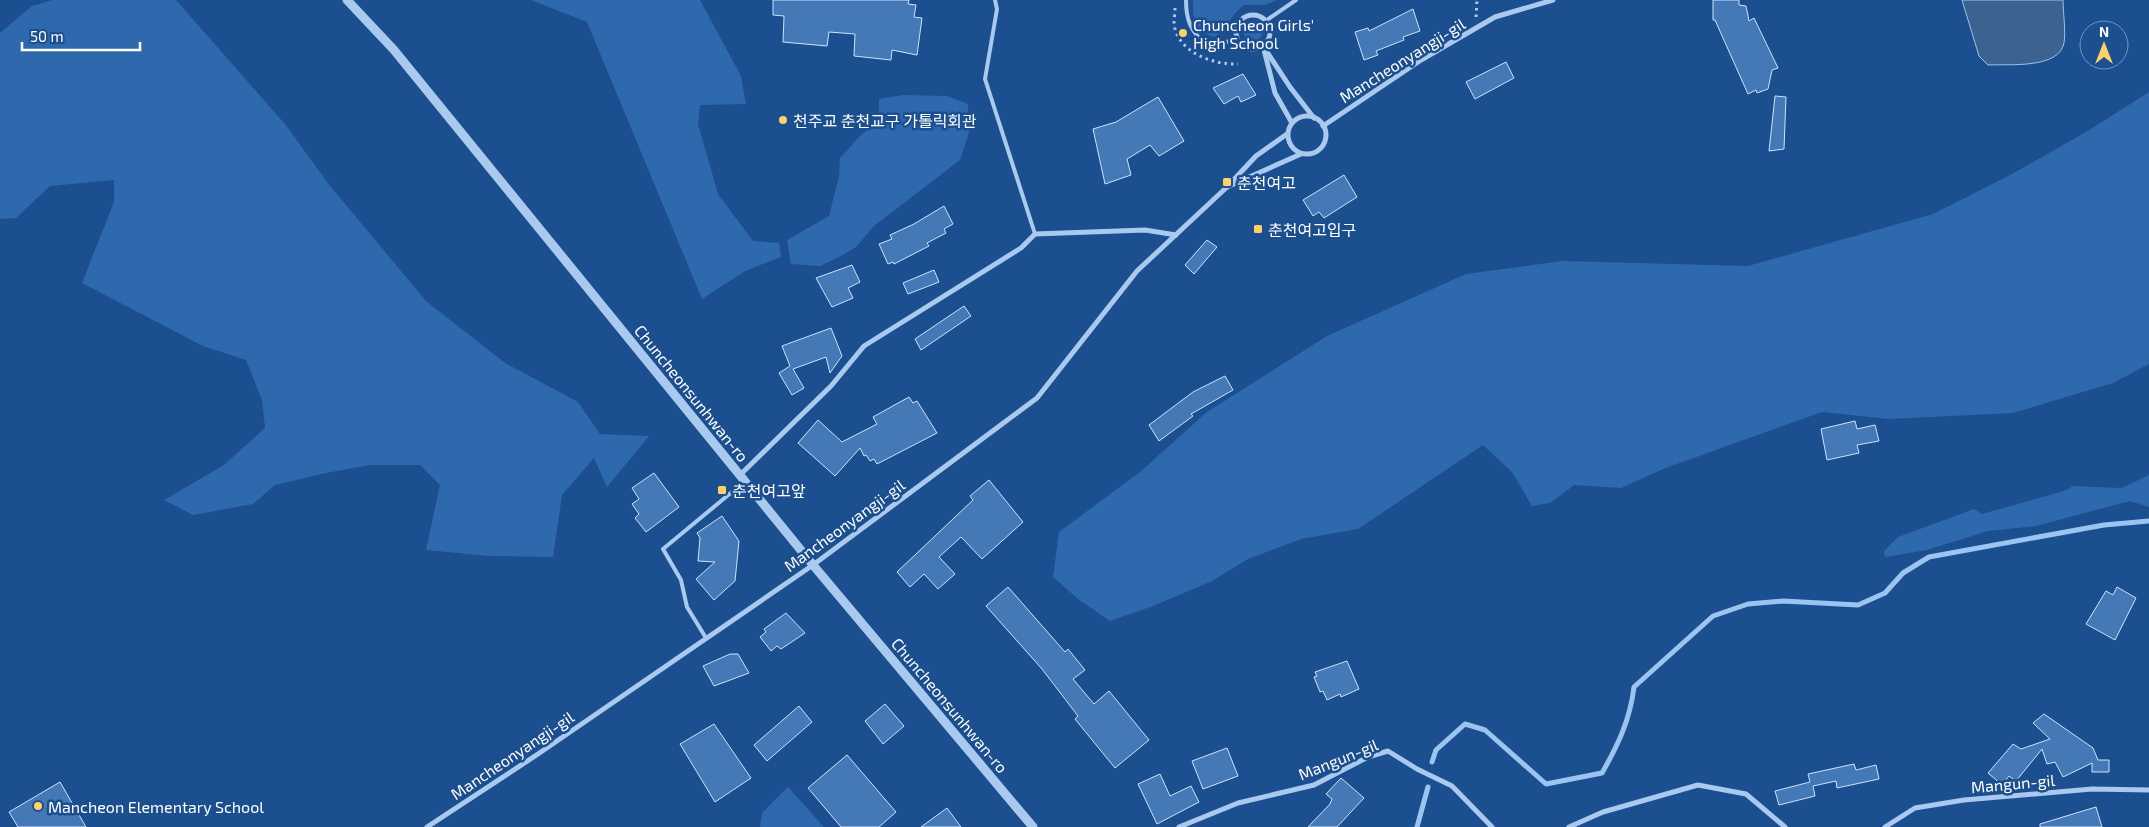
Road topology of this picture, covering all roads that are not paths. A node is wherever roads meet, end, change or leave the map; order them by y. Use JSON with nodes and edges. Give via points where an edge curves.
{"nodes":[{"id":1,"x":347,"y":0,"type":"edge"},
{"id":2,"x":994,"y":0,"type":"edge"},
{"id":3,"x":1186,"y":0,"type":"edge"},
{"id":4,"x":1296,"y":0,"type":"edge"},
{"id":5,"x":1553,"y":0,"type":"edge"},
{"id":6,"x":1267,"y":20,"type":"junction"},
{"id":7,"x":1238,"y":40,"type":"junction"},
{"id":8,"x":1263,"y":46,"type":"junction"},
{"id":9,"x":1314,"y":118,"type":"junction"},
{"id":10,"x":1292,"y":123,"type":"junction"},
{"id":11,"x":1323,"y":126,"type":"junction"},
{"id":12,"x":1287,"y":134,"type":"junction"},
{"id":13,"x":1301,"y":154,"type":"junction"},
{"id":14,"x":1227,"y":187,"type":"junction"},
{"id":15,"x":1035,"y":234,"type":"junction"},
{"id":16,"x":1176,"y":234,"type":"junction"},
{"id":17,"x":742,"y":478,"type":"junction"},
{"id":18,"x":813,"y":565,"type":"junction"},
{"id":19,"x":706,"y":638,"type":"junction"},
{"id":20,"x":2149,"y":790,"type":"edge"},
{"id":21,"x":427,"y":827,"type":"edge"},
{"id":22,"x":1033,"y":827,"type":"edge"},
{"id":23,"x":1179,"y":827,"type":"edge"},
{"id":24,"x":1492,"y":827,"type":"edge"},
{"id":25,"x":1569,"y":827,"type":"edge"},
{"id":26,"x":1785,"y":827,"type":"edge"},
{"id":27,"x":1885,"y":827,"type":"edge"}],
"edges":[{"from":1,"to":17,"type":"street","name":"Chuncheonsunhwan-ro","via":[[394,50]]},
{"from":2,"to":15,"type":"lane","via":[[997,9],[985,79]]},
{"from":3,"to":7,"type":"lane","via":[[1186,18],[1193,34],[1206,46]]},
{"from":4,"to":6,"type":"lane"},
{"from":5,"to":11,"type":"street","name":"Mancheonyangji-gil","via":[[1495,17],[1421,60]]},
{"from":6,"to":7,"type":"street","via":[[1256,14],[1245,16],[1236,29]]},
{"from":6,"to":8,"type":"street","via":[[1271,31]]},
{"from":7,"to":8,"type":"street","via":[[1246,48]]},
{"from":8,"to":9,"type":"street"},
{"from":8,"to":10,"type":"street","via":[[1276,93]]},
{"from":9,"to":10,"type":"street","via":[[1302,116]]},
{"from":9,"to":11,"type":"street"},
{"from":10,"to":12,"type":"street"},
{"from":11,"to":13,"type":"street","via":[[1326,132],[1324,145],[1314,153]]},
{"from":12,"to":13,"type":"street","via":[[1290,146]]},
{"from":12,"to":14,"type":"street","via":[[1256,156]]},
{"from":13,"to":14,"type":"street"},
{"from":14,"to":16,"type":"street","name":"Mancheonyangji-gil"},
{"from":15,"to":16,"type":"street","via":[[1145,230]]},
{"from":15,"to":17,"type":"street","via":[[1021,248],[864,346],[832,386]]},
{"from":16,"to":18,"type":"street","name":"Mancheonyangji-gil","via":[[1137,270],[1037,398]]},
{"from":17,"to":18,"type":"street","name":"Chuncheonsunhwan-ro"},
{"from":17,"to":19,"type":"lane","via":[[663,549],[681,580],[687,608]]},
{"from":18,"to":19,"type":"street","name":"Mancheonyangji-gil"},
{"from":18,"to":22,"type":"street","name":"Chuncheonsunhwan-ro"},
{"from":19,"to":21,"type":"street","name":"Mancheonyangji-gil"},
{"from":20,"to":27,"type":"street","name":"Mangun-gil","via":[[2092,789],[1964,800],[1915,808]]},
{"from":23,"to":24,"type":"street","name":"Mangun-gil","via":[[1238,803],[1314,784],[1368,757],[1388,751],[1452,786]]},
{"from":25,"to":26,"type":"street","via":[[1603,812],[1698,784],[1746,794]]}]}
